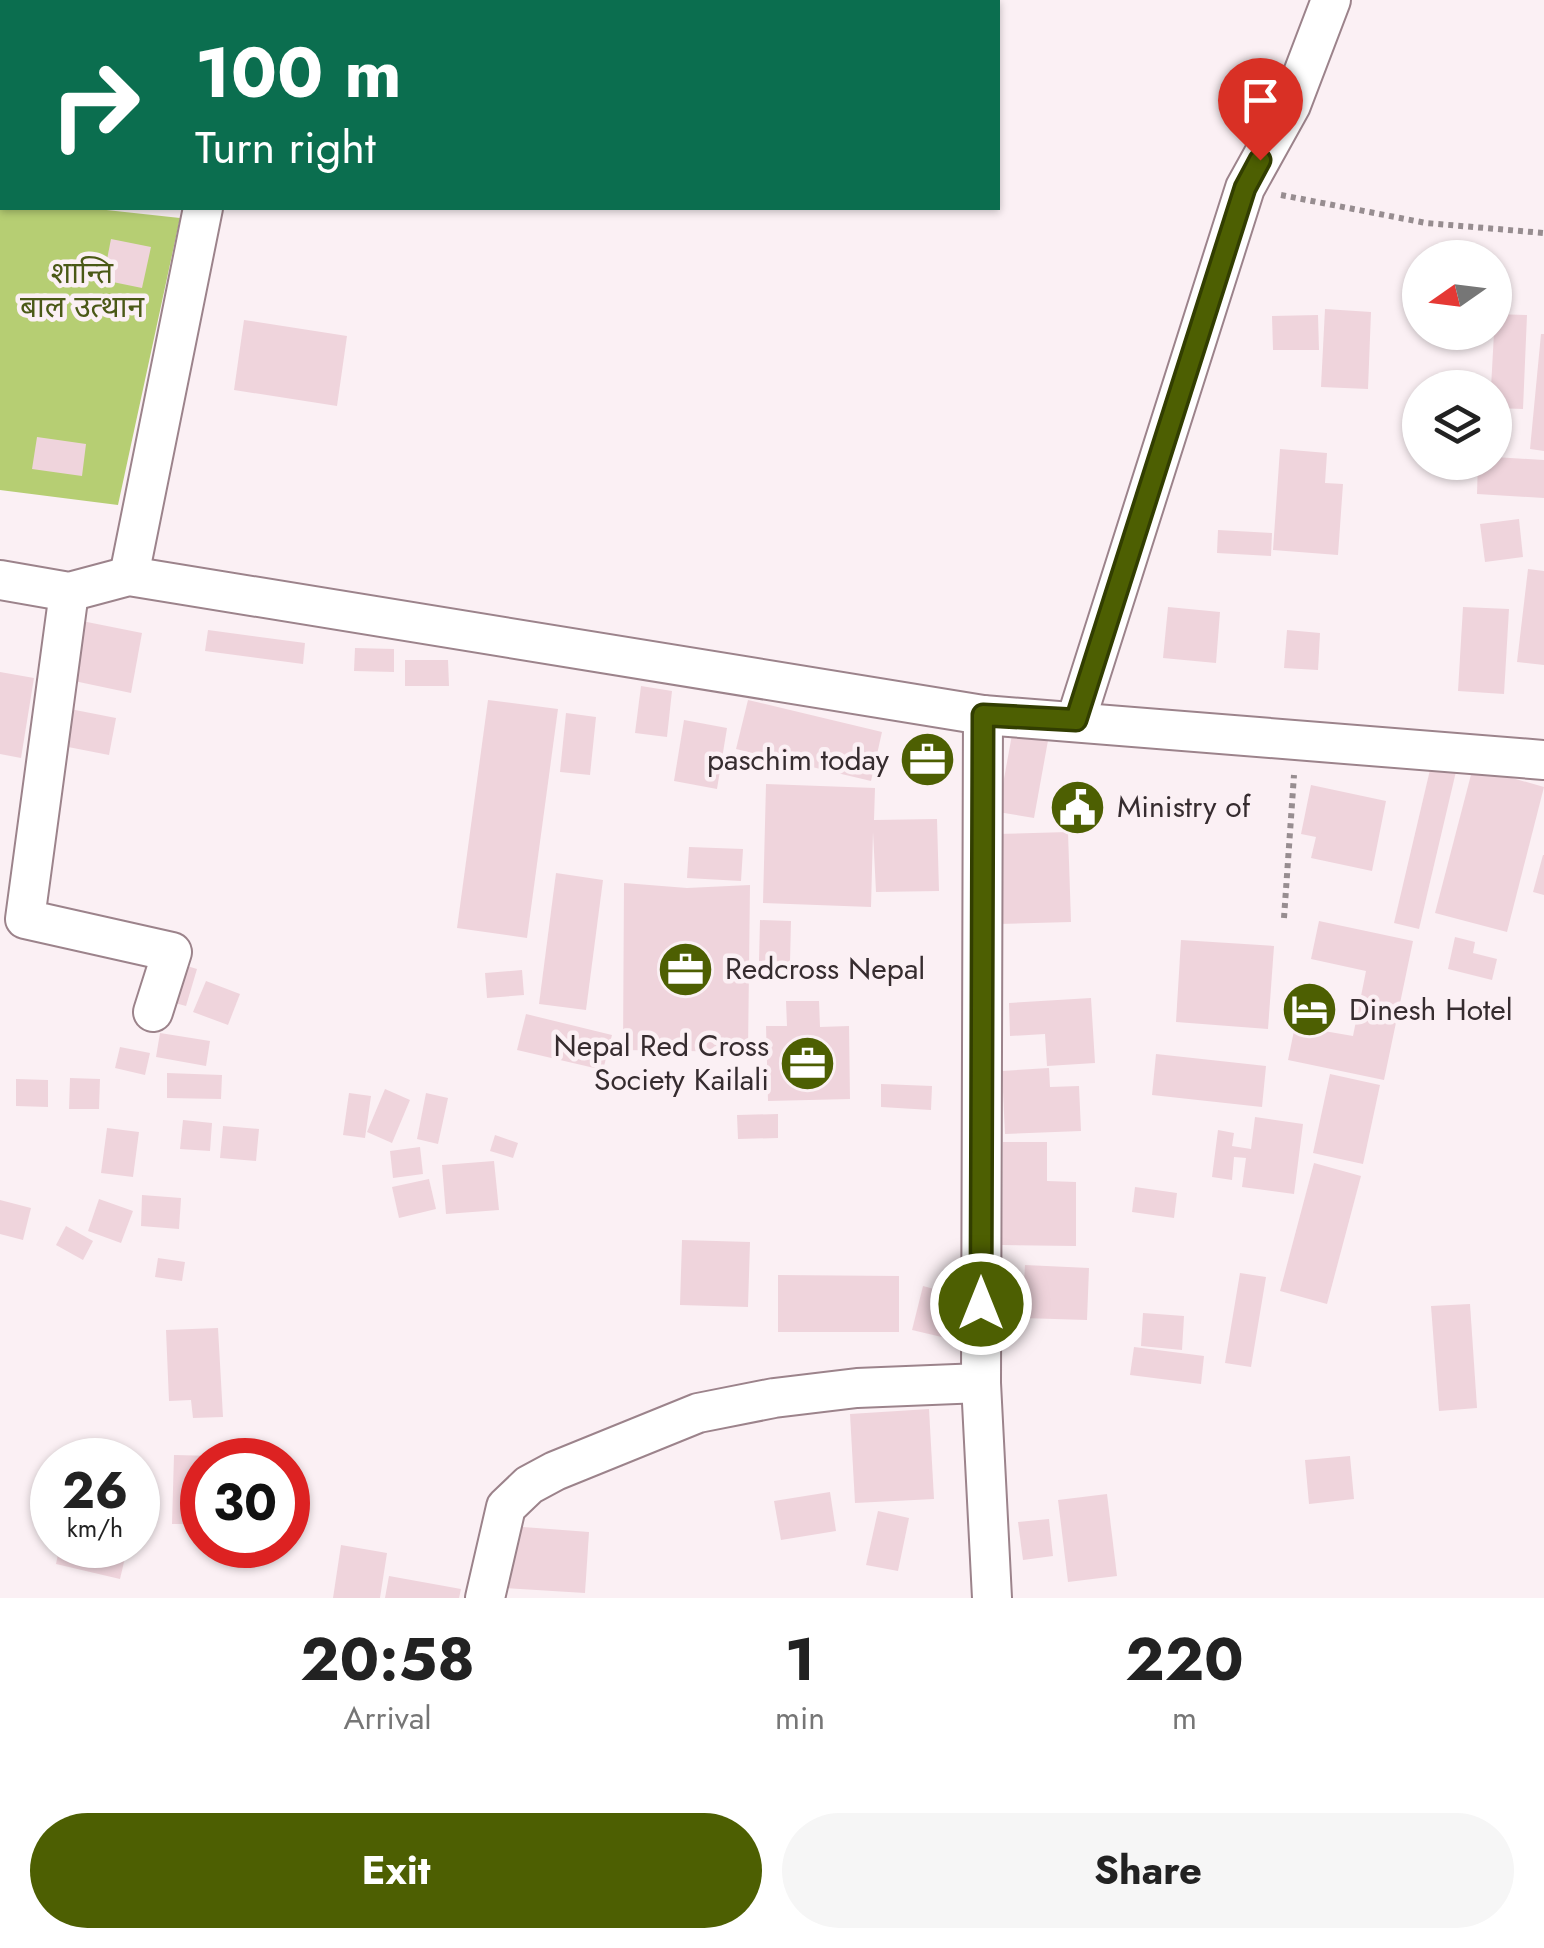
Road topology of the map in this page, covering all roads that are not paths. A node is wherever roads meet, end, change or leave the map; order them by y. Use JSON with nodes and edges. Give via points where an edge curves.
{"nodes":[{"id":1,"x":1331,"y":0,"type":"edge"},
{"id":2,"x":203,"y":210,"type":"edge"},
{"id":3,"x":129,"y":576,"type":"junction"},
{"id":4,"x":0,"y":580,"type":"edge"},
{"id":5,"x":69,"y":592,"type":"junction"},
{"id":6,"x":983,"y":715,"type":"junction"},
{"id":7,"x":1076,"y":720,"type":"junction"},
{"id":8,"x":1544,"y":760,"type":"edge"},
{"id":9,"x":153,"y":1012,"type":"dead end"},
{"id":10,"x":981,"y":1383,"type":"junction"},
{"id":11,"x":484,"y":1598,"type":"edge"},
{"id":12,"x":992,"y":1598,"type":"edge"}],
"edges":[{"from":1,"to":7,"type":"street","via":[[1291,105],[1245,188]]},
{"from":2,"to":3,"type":"street"},
{"from":3,"to":5,"type":"street"},
{"from":3,"to":6,"type":"street"},
{"from":4,"to":5,"type":"street"},
{"from":5,"to":9,"type":"street","via":[[25,919],[172,952]]},
{"from":6,"to":7,"type":"street"},
{"from":6,"to":10,"type":"street"},
{"from":7,"to":8,"type":"street"},
{"from":10,"to":11,"type":"street","via":[[858,1388],[717,1409],[555,1471],[506,1507]]},
{"from":10,"to":12,"type":"street"}]}
